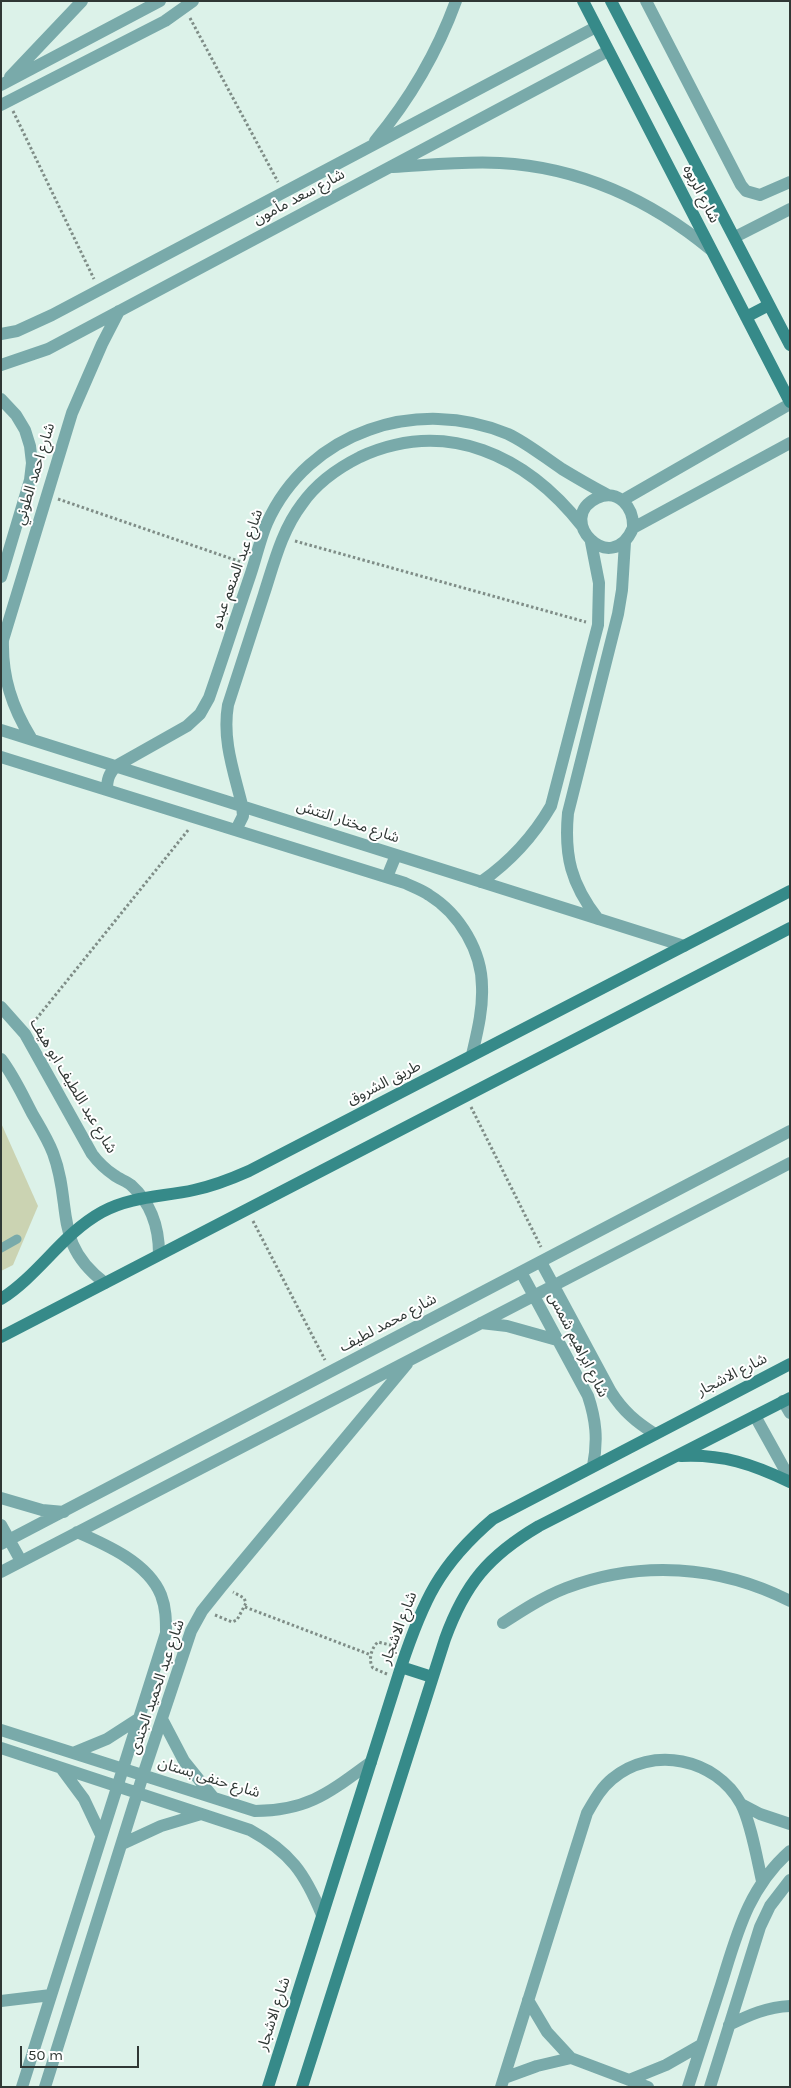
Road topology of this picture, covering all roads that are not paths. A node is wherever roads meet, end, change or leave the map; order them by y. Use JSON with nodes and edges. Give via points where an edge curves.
{"nodes":[{"id":1,"x":82,"y":1,"type":"edge"},
{"id":2,"x":160,"y":1,"type":"edge"},
{"id":3,"x":456,"y":1,"type":"edge"},
{"id":4,"x":583,"y":1,"type":"edge"},
{"id":5,"x":611,"y":1,"type":"edge"},
{"id":6,"x":646,"y":1,"type":"edge"},
{"id":7,"x":189,"y":5,"type":"edge"},
{"id":8,"x":596,"y":27,"type":"junction"},
{"id":9,"x":608,"y":50,"type":"junction"},
{"id":10,"x":1,"y":85,"type":"edge"},
{"id":11,"x":5,"y":104,"type":"edge"},
{"id":12,"x":371,"y":146,"type":"junction"},
{"id":13,"x":388,"y":167,"type":"junction"},
{"id":14,"x":790,"y":182,"type":"edge"},
{"id":15,"x":790,"y":209,"type":"edge"},
{"id":16,"x":734,"y":238,"type":"junction"},
{"id":17,"x":711,"y":250,"type":"junction"},
{"id":18,"x":769,"y":305,"type":"junction"},
{"id":19,"x":119,"y":311,"type":"junction"},
{"id":20,"x":746,"y":317,"type":"junction"},
{"id":21,"x":1,"y":334,"type":"edge"},
{"id":22,"x":790,"y":345,"type":"edge"},
{"id":23,"x":1,"y":366,"type":"edge"},
{"id":24,"x":1,"y":399,"type":"edge"},
{"id":25,"x":790,"y":403,"type":"edge"},
{"id":26,"x":790,"y":443,"type":"edge"},
{"id":27,"x":608,"y":495,"type":"junction"},
{"id":28,"x":623,"y":500,"type":"junction"},
{"id":29,"x":22,"y":504,"type":"junction"},
{"id":30,"x":41,"y":511,"type":"junction"},
{"id":31,"x":582,"y":526,"type":"junction"},
{"id":32,"x":633,"y":528,"type":"junction"},
{"id":33,"x":591,"y":542,"type":"junction"},
{"id":34,"x":625,"y":542,"type":"junction"},
{"id":35,"x":1,"y":577,"type":"edge"},
{"id":36,"x":1,"y":730,"type":"edge"},
{"id":37,"x":31,"y":738,"type":"junction"},
{"id":38,"x":1,"y":756,"type":"edge"},
{"id":39,"x":116,"y":766,"type":"junction"},
{"id":40,"x":107,"y":790,"type":"junction"},
{"id":41,"x":242,"y":805,"type":"junction"},
{"id":42,"x":236,"y":830,"type":"junction"},
{"id":43,"x":396,"y":855,"type":"junction"},
{"id":44,"x":388,"y":877,"type":"junction"},
{"id":45,"x":481,"y":882,"type":"junction"},
{"id":46,"x":790,"y":891,"type":"edge"},
{"id":47,"x":598,"y":919,"type":"junction"},
{"id":48,"x":789,"y":929,"type":"edge"},
{"id":49,"x":684,"y":946,"type":"junction"},
{"id":50,"x":1,"y":1007,"type":"edge"},
{"id":51,"x":472,"y":1055,"type":"junction"},
{"id":52,"x":1,"y":1059,"type":"edge"},
{"id":53,"x":790,"y":1131,"type":"edge"},
{"id":54,"x":790,"y":1163,"type":"edge"},
{"id":55,"x":142,"y":1198,"type":"junction"},
{"id":56,"x":69,"y":1235,"type":"junction"},
{"id":57,"x":17,"y":1240,"type":"dead end"},
{"id":58,"x":1,"y":1248,"type":"edge"},
{"id":59,"x":159,"y":1254,"type":"junction"},
{"id":60,"x":544,"y":1260,"type":"junction"},
{"id":61,"x":521,"y":1272,"type":"junction"},
{"id":62,"x":105,"y":1283,"type":"junction"},
{"id":63,"x":554,"y":1286,"type":"junction"},
{"id":64,"x":534,"y":1296,"type":"junction"},
{"id":65,"x":1,"y":1299,"type":"edge"},
{"id":66,"x":481,"y":1323,"type":"junction"},
{"id":67,"x":1,"y":1337,"type":"edge"},
{"id":68,"x":558,"y":1340,"type":"junction"},
{"id":69,"x":412,"y":1359,"type":"junction"},
{"id":70,"x":790,"y":1364,"type":"edge"},
{"id":71,"x":787,"y":1399,"type":"edge"},
{"id":72,"x":790,"y":1412,"type":"edge"},
{"id":73,"x":754,"y":1416,"type":"junction"},
{"id":74,"x":655,"y":1434,"type":"junction"},
{"id":75,"x":676,"y":1456,"type":"junction"},
{"id":76,"x":593,"y":1466,"type":"junction"},
{"id":77,"x":790,"y":1480,"type":"edge"},
{"id":78,"x":1,"y":1498,"type":"edge"},
{"id":79,"x":64,"y":1512,"type":"junction"},
{"id":80,"x":1,"y":1525,"type":"edge"},
{"id":81,"x":77,"y":1532,"type":"junction"},
{"id":82,"x":5,"y":1542,"type":"edge"},
{"id":83,"x":21,"y":1561,"type":"junction"},
{"id":84,"x":1,"y":1572,"type":"edge"},
{"id":85,"x":790,"y":1600,"type":"edge"},
{"id":86,"x":503,"y":1623,"type":"dead end"},
{"id":87,"x":399,"y":1672,"type":"junction"},
{"id":88,"x":432,"y":1677,"type":"junction"},
{"id":89,"x":138,"y":1719,"type":"junction"},
{"id":90,"x":162,"y":1719,"type":"junction"},
{"id":91,"x":1,"y":1730,"type":"edge"},
{"id":92,"x":1,"y":1748,"type":"edge"},
{"id":93,"x":73,"y":1753,"type":"junction"},
{"id":94,"x":370,"y":1762,"type":"junction"},
{"id":95,"x":61,"y":1768,"type":"junction"},
{"id":96,"x":122,"y":1768,"type":"junction"},
{"id":97,"x":143,"y":1775,"type":"junction"},
{"id":98,"x":116,"y":1786,"type":"junction"},
{"id":99,"x":138,"y":1793,"type":"junction"},
{"id":100,"x":213,"y":1797,"type":"junction"},
{"id":101,"x":741,"y":1804,"type":"junction"},
{"id":102,"x":201,"y":1814,"type":"junction"},
{"id":103,"x":790,"y":1824,"type":"edge"},
{"id":104,"x":101,"y":1834,"type":"junction"},
{"id":105,"x":122,"y":1844,"type":"junction"},
{"id":106,"x":790,"y":1851,"type":"edge"},
{"id":107,"x":790,"y":1880,"type":"edge"},
{"id":108,"x":762,"y":1882,"type":"junction"},
{"id":109,"x":322,"y":1915,"type":"junction"},
{"id":110,"x":51,"y":1995,"type":"junction"},
{"id":111,"x":528,"y":2000,"type":"junction"},
{"id":112,"x":1,"y":2001,"type":"edge"},
{"id":113,"x":790,"y":2006,"type":"edge"},
{"id":114,"x":729,"y":2025,"type":"junction"},
{"id":115,"x":701,"y":2045,"type":"junction"},
{"id":116,"x":571,"y":2058,"type":"junction"},
{"id":117,"x":502,"y":2082,"type":"edge"},
{"id":118,"x":631,"y":2083,"type":"edge"},
{"id":119,"x":22,"y":2087,"type":"edge"},
{"id":120,"x":45,"y":2087,"type":"edge"},
{"id":121,"x":268,"y":2087,"type":"edge"},
{"id":122,"x":302,"y":2087,"type":"edge"},
{"id":123,"x":648,"y":2087,"type":"edge"},
{"id":124,"x":688,"y":2087,"type":"edge"},
{"id":125,"x":710,"y":2087,"type":"edge"}],
"edges":[{"from":1,"to":10,"type":"street"},
{"from":2,"to":10,"type":"street"},
{"from":3,"to":12,"type":"street","via":[[438,46],[423,72]]},
{"from":4,"to":8,"type":"street","name":"شارع الربوه"},
{"from":5,"to":16,"type":"street","name":"شارع الربوه"},
{"from":6,"to":14,"type":"street","via":[[741,186],[760,195]]},
{"from":7,"to":11,"type":"street","via":[[165,21]]},
{"from":8,"to":9,"type":"street","name":"شارع الربوه"},
{"from":8,"to":12,"type":"street","name":"شارع سعد مأمون"},
{"from":9,"to":13,"type":"street","name":"شارع سعد مأمون"},
{"from":9,"to":17,"type":"street","name":"شارع الربوه"},
{"from":10,"to":11,"type":"street"},
{"from":12,"to":21,"type":"street","name":"شارع سعد مأمون","via":[[52,315],[17,331]]},
{"from":13,"to":17,"type":"street","via":[[474,162],[553,170],[631,197],[673,221]]},
{"from":13,"to":19,"type":"street","name":"شارع سعد مأمون"},
{"from":15,"to":16,"type":"street"},
{"from":16,"to":18,"type":"street","name":"شارع الربوه"},
{"from":17,"to":20,"type":"street","name":"شارع الربوه"},
{"from":18,"to":20,"type":"street"},
{"from":18,"to":22,"type":"street","name":"شارع الربوه"},
{"from":19,"to":23,"type":"street","name":"شارع سعد مأمون","via":[[48,349]]},
{"from":19,"to":30,"type":"street","name":"شارع احمد الطوني","via":[[72,413]]},
{"from":20,"to":25,"type":"street","name":"شارع الربوه"},
{"from":24,"to":29,"type":"street","name":"شارع احمد الطوني","via":[[16,415],[30,446],[30,480]]},
{"from":25,"to":28,"type":"street"},
{"from":26,"to":32,"type":"street"},
{"from":27,"to":28,"type":"street"},
{"from":27,"to":31,"type":"street","via":[[591,502],[585,509]]},
{"from":27,"to":39,"type":"street","name":"شارع عبد المنعم عبدو","via":[[584,483],[540,452],[475,423],[440,418],[404,420],[338,444],[310,465],[286,492],[267,522],[210,698],[200,714],[187,726]]},
{"from":28,"to":32,"type":"street","via":[[634,518]]},
{"from":29,"to":30,"type":"street"},
{"from":29,"to":35,"type":"street","name":"شارع احمد الطوني"},
{"from":30,"to":37,"type":"street","name":"شارع احمد الطوني","via":[[3,640],[2,661],[14,708]]},
{"from":31,"to":33,"type":"street"},
{"from":31,"to":41,"type":"street","via":[[555,495],[523,469],[495,454],[466,445],[436,441],[405,443],[376,450],[348,463],[323,481],[302,503],[282,538],[228,705],[226,739]]},
{"from":32,"to":34,"type":"street"},
{"from":33,"to":34,"type":"street","via":[[608,548]]},
{"from":33,"to":45,"type":"street","via":[[599,583],[598,626],[551,806],[514,856]]},
{"from":34,"to":47,"type":"street","via":[[618,614],[568,813],[566,836],[574,881]]},
{"from":36,"to":37,"type":"street","name":"شارع مختار التتش"},
{"from":37,"to":39,"type":"street","name":"شارع مختار التتش"},
{"from":38,"to":40,"type":"street"},
{"from":39,"to":40,"type":"street","via":[[110,772]]},
{"from":39,"to":41,"type":"street","name":"شارع مختار التتش"},
{"from":40,"to":42,"type":"street"},
{"from":41,"to":42,"type":"street","via":[[243,816]]},
{"from":41,"to":43,"type":"street","name":"شارع مختار التتش"},
{"from":42,"to":44,"type":"street"},
{"from":43,"to":44,"type":"street"},
{"from":43,"to":45,"type":"street","name":"شارع مختار التتش"},
{"from":44,"to":51,"type":"street","via":[[430,895],[451,912],[467,934],[478,960],[482,986]]},
{"from":45,"to":47,"type":"street","name":"شارع مختار التتش"},
{"from":46,"to":49,"type":"street","name":"طريق الشروق"},
{"from":47,"to":49,"type":"street","name":"شارع مختار التتش"},
{"from":48,"to":59,"type":"street"},
{"from":49,"to":51,"type":"street","name":"طريق الشروق"},
{"from":50,"to":55,"type":"street","name":"شارع عبد اللطيف ابو هيف","via":[[25,1034],[92,1154]]},
{"from":51,"to":55,"type":"street","name":"طريق الشروق","via":[[226,1181]]},
{"from":52,"to":56,"type":"street","via":[[52,1151]]},
{"from":53,"to":60,"type":"street","name":"شارع محمد لطيف"},
{"from":54,"to":63,"type":"street"},
{"from":55,"to":56,"type":"street","name":"طريق الشروق","via":[[103,1211]]},
{"from":55,"to":59,"type":"street","name":"شارع عبد اللطيف ابو هيف","via":[[158,1230]]},
{"from":56,"to":62,"type":"street","via":[[83,1262]]},
{"from":56,"to":65,"type":"street","name":"طريق الشروق","via":[[22,1285]]},
{"from":57,"to":58,"type":"lane"},
{"from":59,"to":62,"type":"street"},
{"from":60,"to":61,"type":"street","name":"شارع محمد لطيف"},
{"from":60,"to":63,"type":"street","name":"شارع ابراهيم شمس"},
{"from":61,"to":64,"type":"street","name":"شارع ابراهيم شمس"},
{"from":61,"to":79,"type":"street","name":"شارع محمد لطيف"},
{"from":62,"to":67,"type":"street"},
{"from":63,"to":64,"type":"street"},
{"from":63,"to":74,"type":"street","name":"شارع ابراهيم شمس","via":[[622,1409]]},
{"from":64,"to":66,"type":"street"},
{"from":64,"to":68,"type":"street","name":"شارع ابراهيم شمس"},
{"from":66,"to":68,"type":"street","via":[[507,1326]]},
{"from":66,"to":69,"type":"street"},
{"from":68,"to":76,"type":"street","name":"شارع ابراهيم شمس","via":[[594,1412],[597,1430]]},
{"from":69,"to":81,"type":"street"},
{"from":69,"to":90,"type":"street","name":"شارع عبد الحميد الجندى","via":[[202,1611],[183,1651]]},
{"from":70,"to":74,"type":"street","name":"شارع الاشجار"},
{"from":71,"to":72,"type":"street"},
{"from":71,"to":73,"type":"street"},
{"from":73,"to":75,"type":"street"},
{"from":73,"to":77,"type":"street"},
{"from":74,"to":76,"type":"street","name":"شارع الاشجار"},
{"from":75,"to":77,"type":"street","via":[[707,1455],[736,1461]]},
{"from":75,"to":88,"type":"street","via":[[539,1526],[490,1561],[455,1611]]},
{"from":76,"to":87,"type":"street","name":"شارع الاشجار","via":[[493,1519],[468,1540],[430,1593]]},
{"from":78,"to":79,"type":"street"},
{"from":79,"to":82,"type":"street","name":"شارع محمد لطيف"},
{"from":80,"to":82,"type":"street"},
{"from":81,"to":83,"type":"street"},
{"from":81,"to":89,"type":"street","name":"شارع عبد الحميد الجندى","via":[[98,1541],[137,1566],[151,1578],[161,1595],[166,1633]]},
{"from":82,"to":83,"type":"street"},
{"from":83,"to":84,"type":"street"},
{"from":85,"to":86,"type":"street","via":[[738,1579],[703,1572],[668,1569],[632,1571],[564,1588]]},
{"from":87,"to":88,"type":"street"},
{"from":87,"to":94,"type":"street","name":"شارع الاشجار"},
{"from":88,"to":122,"type":"street"},
{"from":89,"to":93,"type":"street","via":[[107,1739]]},
{"from":89,"to":96,"type":"street","name":"شارع عبد الحميد الجندى"},
{"from":90,"to":97,"type":"street","name":"شارع عبد الحميد الجندى"},
{"from":90,"to":100,"type":"street","via":[[184,1761]]},
{"from":91,"to":93,"type":"street","name":"شارع حنفى بستان"},
{"from":92,"to":95,"type":"street"},
{"from":93,"to":96,"type":"street","name":"شارع حنفى بستان"},
{"from":94,"to":100,"type":"street","name":"شارع حنفى بستان","via":[[319,1798],[277,1811],[255,1811]]},
{"from":94,"to":109,"type":"street","name":"شارع الاشجار"},
{"from":95,"to":98,"type":"street"},
{"from":95,"to":104,"type":"street","via":[[84,1799]]},
{"from":96,"to":97,"type":"street","name":"شارع حنفى بستان"},
{"from":96,"to":98,"type":"street","name":"شارع عبد الحميد الجندى"},
{"from":97,"to":99,"type":"street","name":"شارع عبد الحميد الجندى"},
{"from":97,"to":100,"type":"street","name":"شارع حنفى بستان"},
{"from":98,"to":99,"type":"street"},
{"from":98,"to":104,"type":"street","name":"شارع عبد الحميد الجندى"},
{"from":99,"to":102,"type":"street"},
{"from":99,"to":105,"type":"street","name":"شارع عبد الحميد الجندى"},
{"from":101,"to":103,"type":"street"},
{"from":101,"to":108,"type":"street"},
{"from":101,"to":111,"type":"street","via":[[729,1787],[712,1773],[693,1764],[651,1761],[631,1767],[612,1779],[587,1813]]},
{"from":102,"to":105,"type":"street","via":[[161,1826]]},
{"from":102,"to":109,"type":"street","via":[[250,1830],[285,1853],[310,1886]]},
{"from":104,"to":110,"type":"street","name":"شارع عبد الحميد الجندى"},
{"from":105,"to":120,"type":"street","name":"شارع عبد الحميد الجندى"},
{"from":106,"to":108,"type":"street"},
{"from":107,"to":114,"type":"street","via":[[770,1906],[760,1927]]},
{"from":108,"to":115,"type":"street","via":[[743,1916]]},
{"from":109,"to":121,"type":"street","name":"شارع الاشجار"},
{"from":110,"to":112,"type":"street"},
{"from":110,"to":119,"type":"street","name":"شارع عبد الحميد الجندى"},
{"from":111,"to":116,"type":"street","via":[[547,2032]]},
{"from":111,"to":117,"type":"street"},
{"from":113,"to":114,"type":"street","via":[[752,2014]]},
{"from":114,"to":125,"type":"street"},
{"from":115,"to":118,"type":"street"},
{"from":115,"to":124,"type":"street"},
{"from":116,"to":117,"type":"street","via":[[537,2066]]},
{"from":116,"to":118,"type":"street"},
{"from":118,"to":123,"type":"street"}]}
